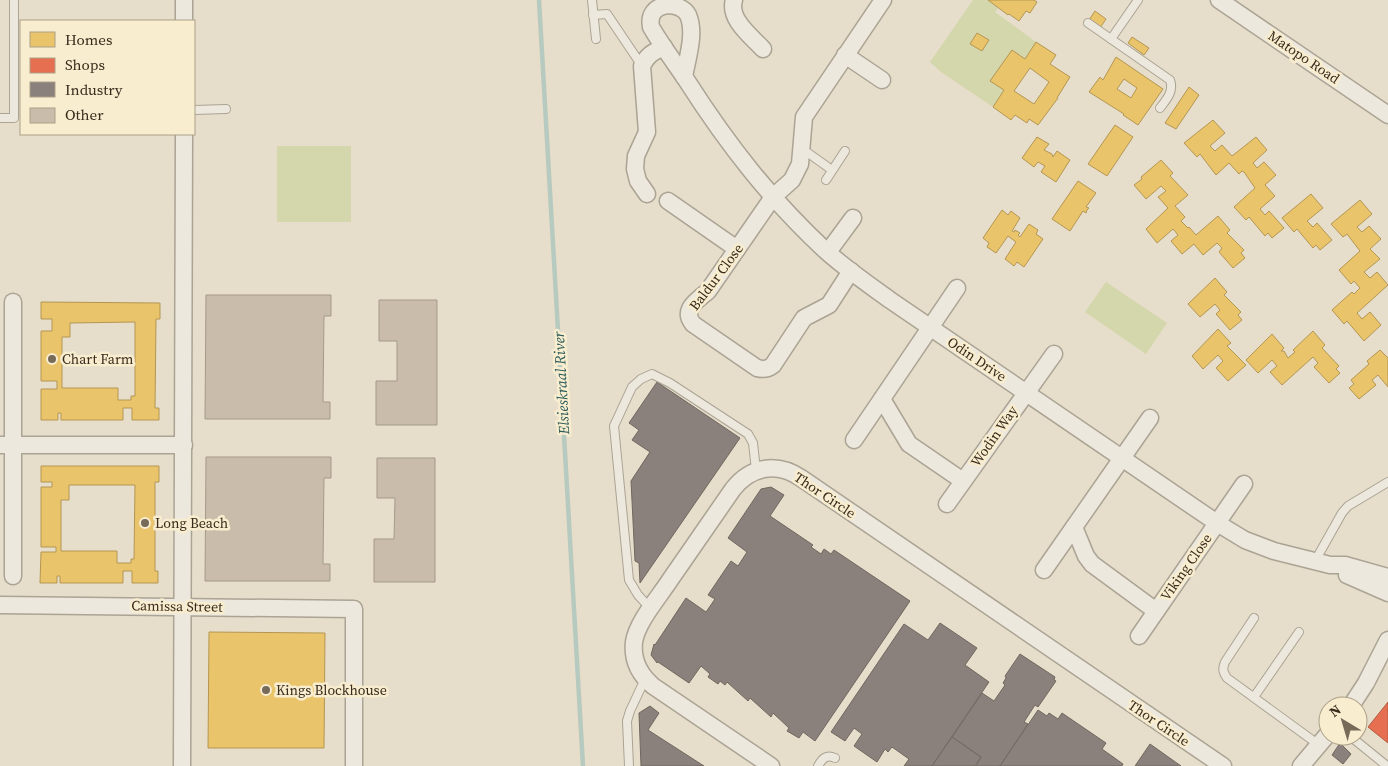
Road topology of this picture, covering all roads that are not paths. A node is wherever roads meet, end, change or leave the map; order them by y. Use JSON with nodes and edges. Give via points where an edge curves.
{"nodes":[{"id":1,"x":14,"y":0,"type":"edge"},
{"id":2,"x":184,"y":0,"type":"edge"},
{"id":3,"x":592,"y":0,"type":"edge"},
{"id":4,"x":734,"y":0,"type":"edge"},
{"id":5,"x":883,"y":0,"type":"edge"},
{"id":6,"x":1138,"y":0,"type":"edge"},
{"id":7,"x":1219,"y":0,"type":"edge"},
{"id":8,"x":678,"y":2,"type":"edge"},
{"id":9,"x":594,"y":15,"type":"junction"},
{"id":10,"x":184,"y":20,"type":"edge"},
{"id":11,"x":1088,"y":23,"type":"dead end"},
{"id":12,"x":596,"y":39,"type":"dead end"},
{"id":13,"x":1111,"y":39,"type":"junction"},
{"id":14,"x":664,"y":47,"type":"junction"},
{"id":15,"x":762,"y":49,"type":"dead end"},
{"id":16,"x":846,"y":55,"type":"junction"},
{"id":17,"x":642,"y":66,"type":"junction"},
{"id":18,"x":684,"y":77,"type":"junction"},
{"id":19,"x":882,"y":80,"type":"dead end"},
{"id":20,"x":1160,"y":108,"type":"dead end"},
{"id":21,"x":226,"y":109,"type":"dead end"},
{"id":22,"x":195,"y":110,"type":"edge"},
{"id":23,"x":1388,"y":115,"type":"edge"},
{"id":24,"x":0,"y":118,"type":"edge"},
{"id":25,"x":18,"y":118,"type":"edge"},
{"id":26,"x":184,"y":135,"type":"edge"},
{"id":27,"x":801,"y":148,"type":"junction"},
{"id":28,"x":845,"y":151,"type":"dead end"},
{"id":29,"x":832,"y":170,"type":"junction"},
{"id":30,"x":826,"y":180,"type":"dead end"},
{"id":31,"x":647,"y":194,"type":"dead end"},
{"id":32,"x":773,"y":197,"type":"junction"},
{"id":33,"x":668,"y":201,"type":"dead end"},
{"id":34,"x":852,"y":218,"type":"dead end"},
{"id":35,"x":737,"y":249,"type":"junction"},
{"id":36,"x":828,"y":252,"type":"junction"},
{"id":37,"x":851,"y":271,"type":"junction"},
{"id":38,"x":957,"y":288,"type":"dead end"},
{"id":39,"x":13,"y":302,"type":"dead end"},
{"id":40,"x":931,"y":328,"type":"junction"},
{"id":41,"x":1054,"y":354,"type":"dead end"},
{"id":42,"x":1026,"y":392,"type":"junction"},
{"id":43,"x":882,"y":399,"type":"junction"},
{"id":44,"x":1150,"y":418,"type":"dead end"},
{"id":45,"x":854,"y":440,"type":"dead end"},
{"id":46,"x":6,"y":445,"type":"edge"},
{"id":47,"x":184,"y":445,"type":"junction"},
{"id":48,"x":1121,"y":458,"type":"junction"},
{"id":49,"x":756,"y":470,"type":"junction"},
{"id":50,"x":964,"y":481,"type":"junction"},
{"id":51,"x":1388,"y":482,"type":"edge"},
{"id":52,"x":1244,"y":484,"type":"dead end"},
{"id":53,"x":947,"y":504,"type":"dead end"},
{"id":54,"x":1217,"y":523,"type":"junction"},
{"id":55,"x":1074,"y":527,"type":"junction"},
{"id":56,"x":1322,"y":563,"type":"junction"},
{"id":57,"x":1044,"y":570,"type":"dead end"},
{"id":58,"x":13,"y":576,"type":"dead end"},
{"id":59,"x":1388,"y":577,"type":"edge"},
{"id":60,"x":1388,"y":593,"type":"edge"},
{"id":61,"x":0,"y":605,"type":"edge"},
{"id":62,"x":184,"y":606,"type":"junction"},
{"id":63,"x":651,"y":609,"type":"junction"},
{"id":64,"x":1156,"y":611,"type":"junction"},
{"id":65,"x":1254,"y":618,"type":"dead end"},
{"id":66,"x":1299,"y":632,"type":"dead end"},
{"id":67,"x":1139,"y":636,"type":"dead end"},
{"id":68,"x":1388,"y":640,"type":"edge"},
{"id":69,"x":645,"y":679,"type":"junction"},
{"id":70,"x":1358,"y":696,"type":"edge"},
{"id":71,"x":1254,"y":698,"type":"junction"},
{"id":72,"x":1318,"y":735,"type":"edge"},
{"id":73,"x":1318,"y":746,"type":"edge"},
{"id":74,"x":1362,"y":746,"type":"edge"},
{"id":75,"x":835,"y":758,"type":"dead end"},
{"id":76,"x":182,"y":766,"type":"edge"},
{"id":77,"x":354,"y":766,"type":"edge"},
{"id":78,"x":629,"y":766,"type":"edge"},
{"id":79,"x":771,"y":766,"type":"edge"},
{"id":80,"x":818,"y":766,"type":"edge"},
{"id":81,"x":1223,"y":766,"type":"edge"},
{"id":82,"x":1301,"y":766,"type":"edge"},
{"id":83,"x":1387,"y":766,"type":"edge"}],
"edges":[{"from":1,"to":25,"type":"lane"},
{"from":2,"to":10,"type":"street"},
{"from":3,"to":9,"type":"lane"},
{"from":4,"to":15,"type":"street","via":[[734,15]]},
{"from":5,"to":16,"type":"street","name":"Baldur Close"},
{"from":6,"to":13,"type":"lane"},
{"from":7,"to":23,"type":"street","name":"Matopo Road"},
{"from":8,"to":14,"type":"street","name":"Odin Drive","via":[[660,5],[651,15],[651,27]]},
{"from":8,"to":18,"type":"street","name":"Odin Drive","via":[[689,15],[690,24]]},
{"from":9,"to":12,"type":"lane"},
{"from":9,"to":17,"type":"lane","via":[[607,14]]},
{"from":11,"to":13,"type":"lane"},
{"from":13,"to":20,"type":"lane","via":[[1170,80],[1170,94]]},
{"from":14,"to":17,"type":"street","via":[[652,52]]},
{"from":14,"to":18,"type":"street","name":"Odin Drive"},
{"from":16,"to":19,"type":"street"},
{"from":16,"to":27,"type":"street","name":"Baldur Close","via":[[804,117]]},
{"from":17,"to":31,"type":"street","via":[[647,132],[636,156],[635,168]]},
{"from":18,"to":32,"type":"street","name":"Odin Drive","via":[[732,147]]},
{"from":21,"to":22,"type":"lane"},
{"from":24,"to":25,"type":"lane"},
{"from":26,"to":47,"type":"street"},
{"from":27,"to":29,"type":"lane"},
{"from":27,"to":32,"type":"street","name":"Baldur Close","via":[[800,164],[792,180]]},
{"from":28,"to":29,"type":"lane"},
{"from":29,"to":30,"type":"lane"},
{"from":32,"to":35,"type":"street","name":"Baldur Close"},
{"from":32,"to":36,"type":"street","name":"Odin Drive"},
{"from":33,"to":35,"type":"street"},
{"from":34,"to":36,"type":"street"},
{"from":35,"to":37,"type":"street","name":"Baldur Close","via":[[708,291],[694,302],[689,319],[763,370],[773,365],[804,318],[829,305]]},
{"from":36,"to":37,"type":"street","name":"Odin Drive"},
{"from":37,"to":40,"type":"street","name":"Odin Drive"},
{"from":38,"to":40,"type":"street"},
{"from":39,"to":46,"type":"street"},
{"from":40,"to":42,"type":"street","name":"Odin Drive"},
{"from":40,"to":43,"type":"street"},
{"from":41,"to":42,"type":"street","name":"Wodin Way"},
{"from":42,"to":48,"type":"street","name":"Odin Drive"},
{"from":42,"to":50,"type":"street","name":"Wodin Way"},
{"from":43,"to":45,"type":"street"},
{"from":43,"to":50,"type":"street","name":"Wodin Way","via":[[909,444]]},
{"from":44,"to":48,"type":"street"},
{"from":46,"to":47,"type":"street"},
{"from":46,"to":58,"type":"street"},
{"from":47,"to":62,"type":"street"},
{"from":48,"to":54,"type":"street","name":"Odin Drive"},
{"from":48,"to":55,"type":"street"},
{"from":49,"to":63,"type":"street","via":[[739,481]]},
{"from":49,"to":63,"type":"lane","via":[[753,443],[748,434],[652,374],[632,387],[614,426],[628,580]]},
{"from":49,"to":81,"type":"street","name":"Thor Circle","via":[[775,468],[793,473]]},
{"from":50,"to":53,"type":"street","name":"Wodin Way"},
{"from":51,"to":56,"type":"lane","via":[[1342,513]]},
{"from":52,"to":54,"type":"street","name":"Viking Close"},
{"from":54,"to":56,"type":"street","name":"Odin Drive","via":[[1260,546]]},
{"from":54,"to":64,"type":"street","name":"Viking Close"},
{"from":55,"to":57,"type":"street"},
{"from":55,"to":64,"type":"street","name":"Viking Close","via":[[1092,564]]},
{"from":56,"to":59,"type":"street","name":"Odin Drive","via":[[1345,565]]},
{"from":56,"to":60,"type":"street","name":"Odin Drive"},
{"from":61,"to":62,"type":"street","name":"Camissa Street"},
{"from":62,"to":76,"type":"street"},
{"from":62,"to":77,"type":"street","name":"Camissa Street","via":[[354,609]]},
{"from":63,"to":69,"type":"street","via":[[636,633],[634,643],[636,662]]},
{"from":64,"to":67,"type":"street","name":"Viking Close"},
{"from":65,"to":71,"type":"lane","via":[[1222,668],[1227,678]]},
{"from":66,"to":71,"type":"lane"},
{"from":68,"to":70,"type":"street"},
{"from":69,"to":78,"type":"lane","via":[[627,721]]},
{"from":69,"to":79,"type":"street"},
{"from":71,"to":72,"type":"lane"},
{"from":73,"to":82,"type":"street"},
{"from":74,"to":83,"type":"lane"},
{"from":75,"to":80,"type":"lane","via":[[828,756]]}]}
